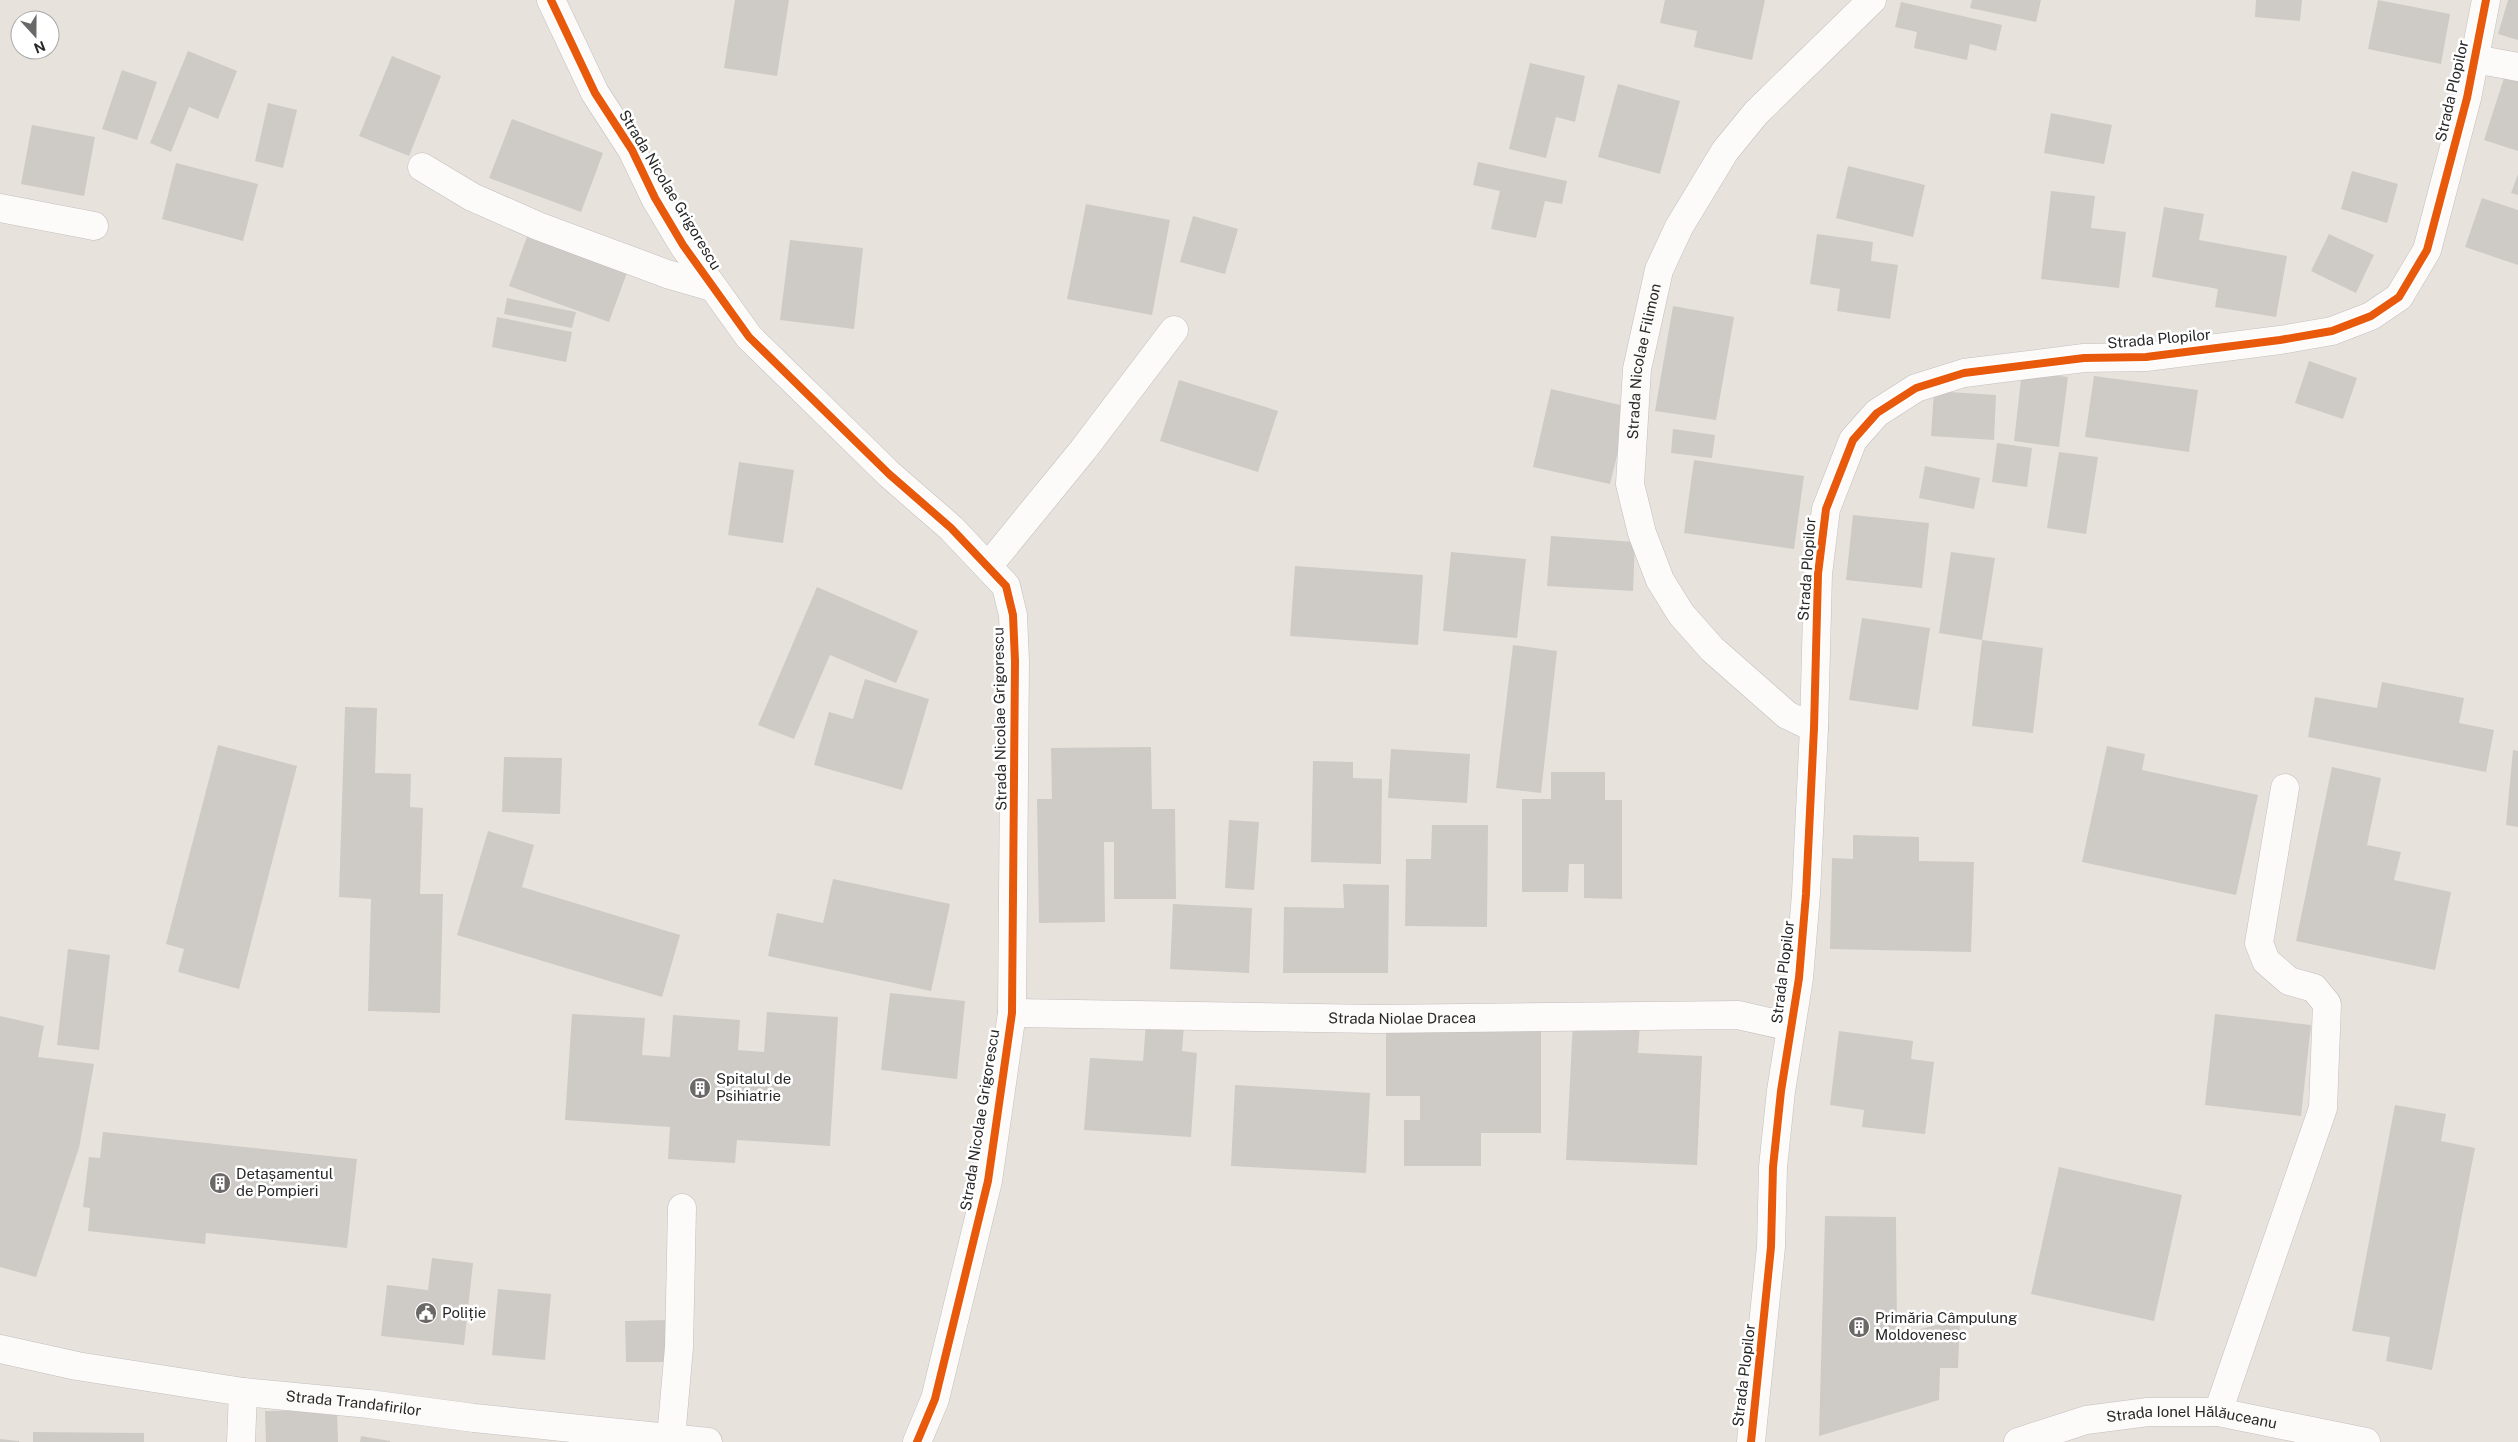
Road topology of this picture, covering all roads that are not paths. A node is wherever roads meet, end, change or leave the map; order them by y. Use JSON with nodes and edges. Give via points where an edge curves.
{"nodes":[{"id":1,"x":551,"y":0,"type":"edge"},
{"id":2,"x":1872,"y":0,"type":"edge"},
{"id":3,"x":2486,"y":0,"type":"edge"},
{"id":4,"x":2475,"y":59,"type":"junction"},
{"id":5,"x":2518,"y":67,"type":"edge"},
{"id":6,"x":422,"y":167,"type":"dead end"},
{"id":7,"x":0,"y":208,"type":"edge"},
{"id":8,"x":94,"y":226,"type":"dead end"},
{"id":9,"x":712,"y":288,"type":"junction"},
{"id":10,"x":1174,"y":330,"type":"dead end"},
{"id":11,"x":989,"y":565,"type":"junction"},
{"id":12,"x":1814,"y":728,"type":"junction"},
{"id":13,"x":2285,"y":788,"type":"dead end"},
{"id":14,"x":1012,"y":1013,"type":"junction"},
{"id":15,"x":1791,"y":1027,"type":"junction"},
{"id":16,"x":682,"y":1208,"type":"dead end"},
{"id":17,"x":0,"y":1349,"type":"edge"},
{"id":18,"x":243,"y":1392,"type":"junction"},
{"id":19,"x":2218,"y":1412,"type":"junction"},
{"id":20,"x":671,"y":1438,"type":"junction"},
{"id":21,"x":241,"y":1442,"type":"edge"},
{"id":22,"x":708,"y":1442,"type":"edge"},
{"id":23,"x":917,"y":1442,"type":"edge"},
{"id":24,"x":1751,"y":1442,"type":"edge"},
{"id":25,"x":2018,"y":1442,"type":"edge"},
{"id":26,"x":2366,"y":1442,"type":"edge"}],
"edges":[{"from":1,"to":9,"type":"street","name":"Strada Nicolae Grigorescu","via":[[595,93],[632,150],[683,245]]},
{"from":2,"to":12,"type":"street","name":"Strada Nicolae Filimon","via":[[1756,113],[1720,158],[1659,270],[1637,378],[1630,484],[1642,533],[1660,580],[1681,614],[1712,649],[1787,715]]},
{"from":3,"to":4,"type":"street","name":"Strada Plopilor"},
{"from":4,"to":5,"type":"street"},
{"from":4,"to":12,"type":"street","name":"Strada Plopilor","via":[[2427,250],[2399,297],[2371,316],[2332,331],[2280,340],[2146,357],[2084,358],[1964,373],[1916,388],[1877,413],[1854,440],[1826,509],[1818,574]]},
{"from":6,"to":9,"type":"street","via":[[472,197],[538,226]]},
{"from":7,"to":8,"type":"street"},
{"from":9,"to":11,"type":"street","name":"Strada Nicolae Grigorescu","via":[[749,337],[889,474]]},
{"from":10,"to":11,"type":"street","via":[[1083,450]]},
{"from":11,"to":14,"type":"street","name":"Strada Nicolae Grigorescu","via":[[1006,586],[1012,615],[1015,661]]},
{"from":12,"to":15,"type":"street","name":"Strada Plopilor","via":[[1806,894]]},
{"from":13,"to":19,"type":"street","via":[[2259,943],[2266,961],[2289,981],[2314,988],[2327,1004],[2323,1108]]},
{"from":14,"to":15,"type":"street","name":"Strada Niolae Dracea","via":[[1376,1019],[1738,1015]]},
{"from":14,"to":23,"type":"street","name":"Strada Nicolae Grigorescu","via":[[988,1181],[935,1399]]},
{"from":15,"to":24,"type":"street","name":"Strada Plopilor","via":[[1773,1167],[1771,1247]]},
{"from":16,"to":20,"type":"street","via":[[679,1347]]},
{"from":17,"to":18,"type":"street","name":"Strada Trandafirilor","via":[[77,1366]]},
{"from":18,"to":20,"type":"street","name":"Strada Trandafirilor"},
{"from":18,"to":21,"type":"street"},
{"from":19,"to":25,"type":"street","name":"Strada Ionel Hălăuceanu","via":[[2148,1412],[2086,1420]]},
{"from":19,"to":26,"type":"street","name":"Strada Ionel Hălăuceanu"},
{"from":20,"to":22,"type":"street","name":"Strada Trandafirilor"}]}
